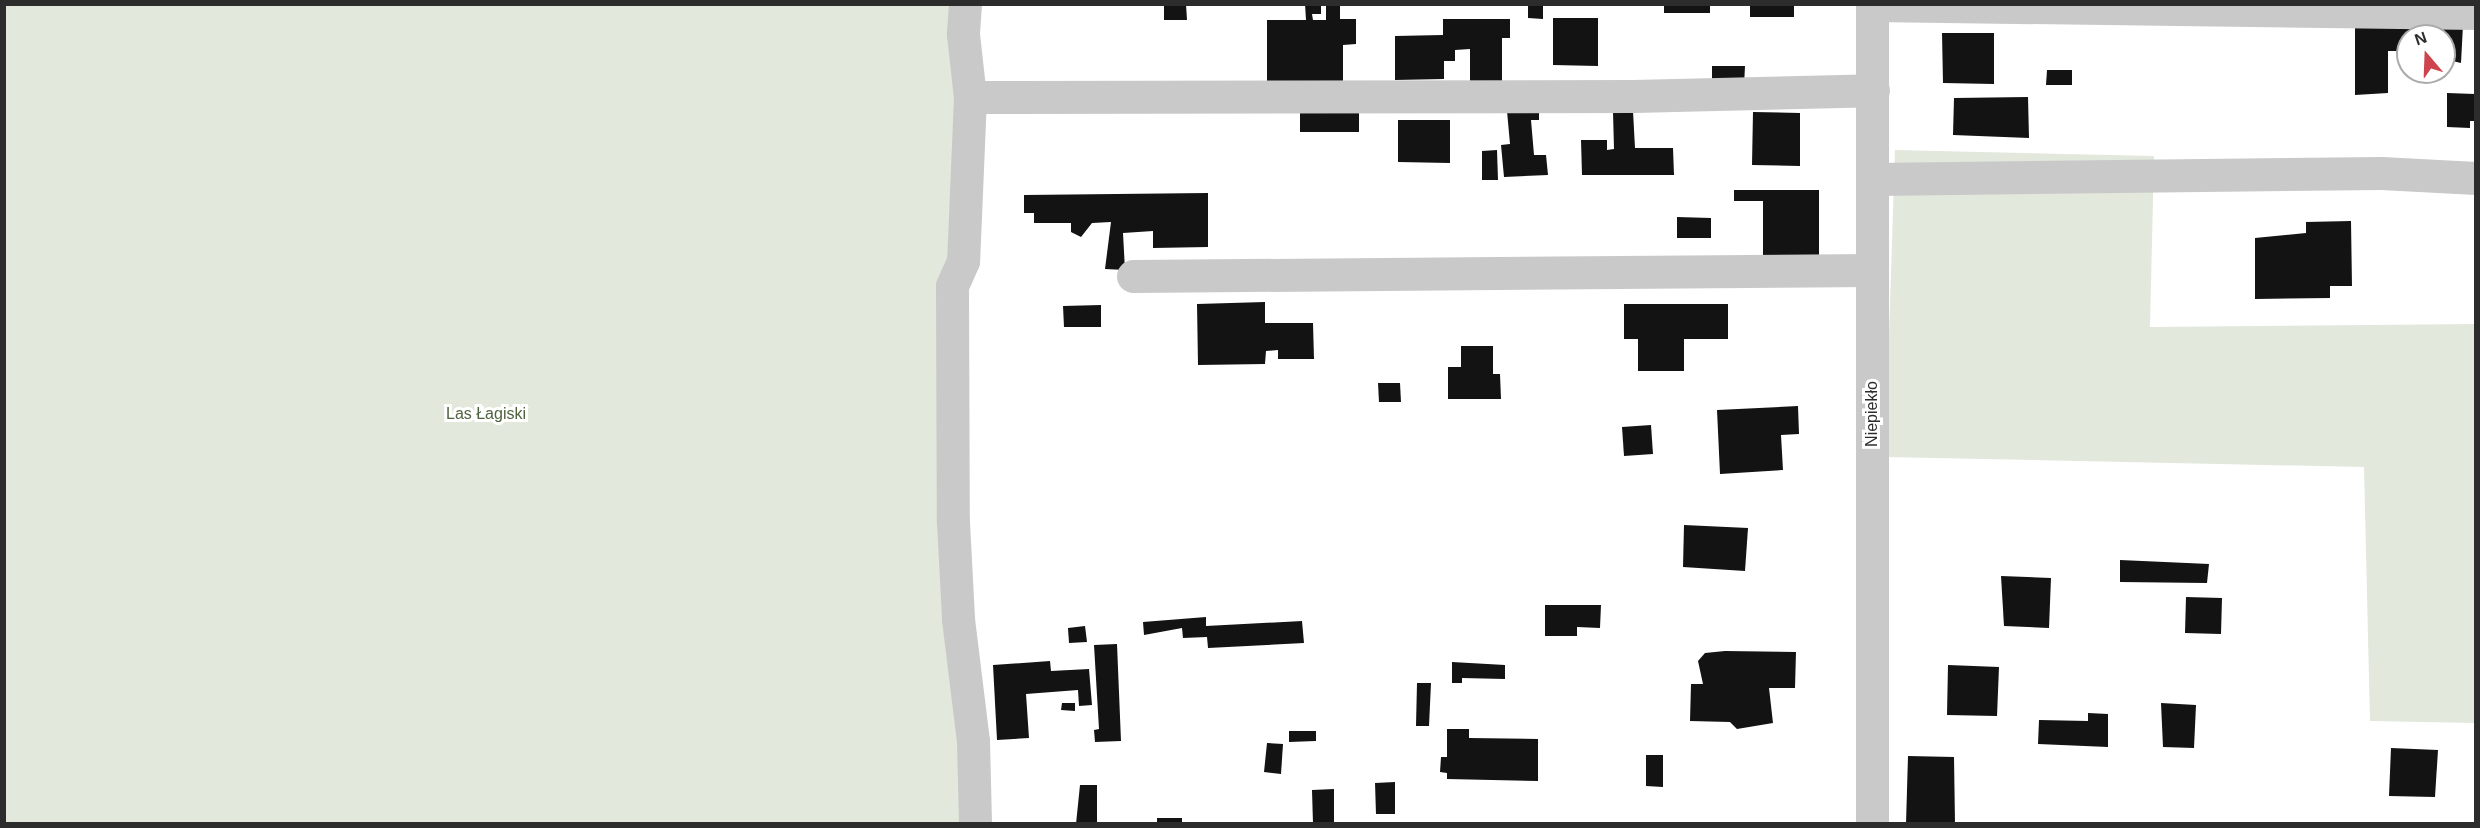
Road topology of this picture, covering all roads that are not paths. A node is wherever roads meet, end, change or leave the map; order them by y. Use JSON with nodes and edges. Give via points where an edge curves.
{"nodes":[{"id":1,"x":965,"y":4,"type":"edge"},
{"id":2,"x":1872,"y":5,"type":"edge"},
{"id":3,"x":2475,"y":13,"type":"edge"},
{"id":4,"x":1873,"y":90,"type":"junction"},
{"id":5,"x":970,"y":97,"type":"junction"},
{"id":6,"x":2475,"y":178,"type":"edge"},
{"id":7,"x":1873,"y":179,"type":"junction"},
{"id":8,"x":1872,"y":270,"type":"junction"},
{"id":9,"x":1134,"y":276,"type":"dead end"},
{"id":10,"x":975,"y":824,"type":"edge"},
{"id":11,"x":1872,"y":824,"type":"edge"}],
"edges":[{"from":1,"to":5,"type":"street","via":[[963,34]]},
{"from":2,"to":3,"type":"street"},
{"from":2,"to":4,"type":"street","name":"Niepiekło"},
{"from":4,"to":5,"type":"street","via":[[1633,96]]},
{"from":4,"to":7,"type":"street","name":"Niepiekło"},
{"from":5,"to":10,"type":"street","via":[[963,261],[952,286],[953,522],[958,619],[973,741]]},
{"from":6,"to":7,"type":"street","via":[[2381,173]]},
{"from":7,"to":8,"type":"street","name":"Niepiekło"},
{"from":8,"to":9,"type":"street"},
{"from":8,"to":11,"type":"street","name":"Niepiekło"}]}
